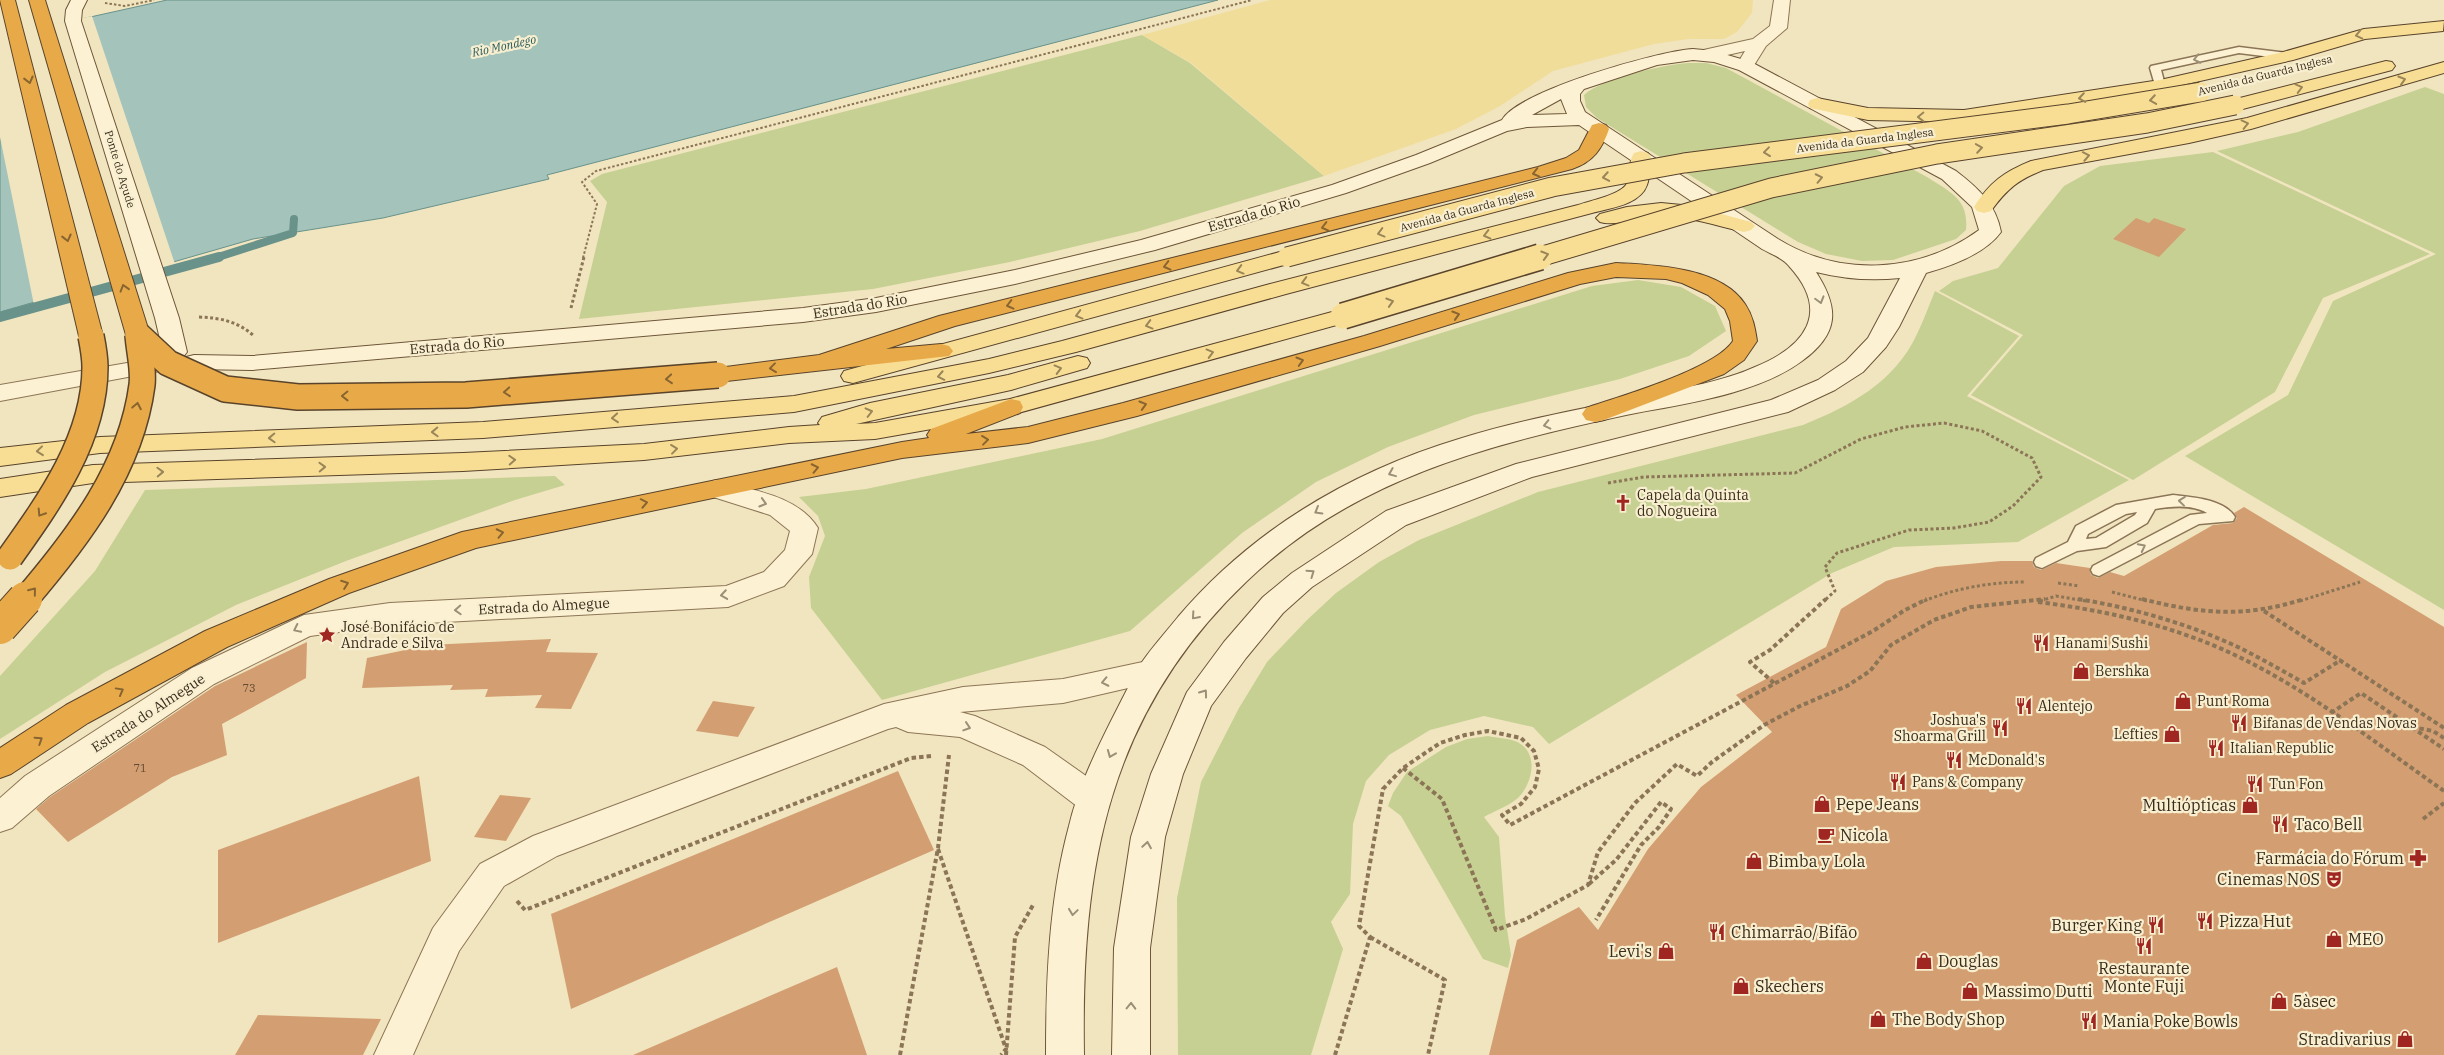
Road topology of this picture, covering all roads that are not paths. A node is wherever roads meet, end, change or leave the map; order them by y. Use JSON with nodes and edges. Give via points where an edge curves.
{"nodes":[{"id":1,"x":7,"y":0,"type":"edge"},
{"id":2,"x":1782,"y":0,"type":"edge"},
{"id":3,"x":40,"y":3,"type":"edge"},
{"id":4,"x":78,"y":6,"type":"edge"},
{"id":5,"x":2443,"y":26,"type":"edge"},
{"id":6,"x":1760,"y":43,"type":"junction"},
{"id":7,"x":2444,"y":49,"type":"edge"},
{"id":8,"x":1706,"y":55,"type":"junction"},
{"id":9,"x":1744,"y":66,"type":"junction"},
{"id":10,"x":2444,"y":67,"type":"edge"},
{"id":11,"x":1574,"y":85,"type":"junction"},
{"id":12,"x":1817,"y":104,"type":"junction"},
{"id":13,"x":1591,"y":124,"type":"junction"},
{"id":14,"x":1502,"y":126,"type":"junction"},
{"id":15,"x":1641,"y":157,"type":"junction"},
{"id":16,"x":1984,"y":206,"type":"junction"},
{"id":17,"x":1744,"y":226,"type":"junction"},
{"id":18,"x":1796,"y":258,"type":"junction"},
{"id":19,"x":1917,"y":269,"type":"junction"},
{"id":20,"x":138,"y":334,"type":"junction"},
{"id":21,"x":941,"y":351,"type":"junction"},
{"id":22,"x":175,"y":360,"type":"junction"},
{"id":23,"x":822,"y":362,"type":"junction"},
{"id":24,"x":0,"y":393,"type":"edge"},
{"id":25,"x":1011,"y":408,"type":"junction"},
{"id":26,"x":716,"y":409,"type":"junction"},
{"id":27,"x":1595,"y":414,"type":"junction"},
{"id":28,"x":789,"y":435,"type":"junction"},
{"id":29,"x":902,"y":450,"type":"junction"},
{"id":30,"x":0,"y":457,"type":"edge"},
{"id":31,"x":0,"y":488,"type":"edge"},
{"id":32,"x":716,"y":489,"type":"junction"},
{"id":33,"x":2042,"y":562,"type":"dead end"},
{"id":34,"x":0,"y":568,"type":"edge"},
{"id":35,"x":2099,"y":570,"type":"dead end"},
{"id":36,"x":0,"y":627,"type":"edge"},
{"id":37,"x":1152,"y":672,"type":"junction"},
{"id":38,"x":884,"y":717,"type":"junction"},
{"id":39,"x":0,"y":765,"type":"edge"},
{"id":40,"x":1094,"y":800,"type":"junction"},
{"id":41,"x":0,"y":818,"type":"edge"},
{"id":42,"x":393,"y":1055,"type":"edge"},
{"id":43,"x":1065,"y":1055,"type":"edge"},
{"id":44,"x":1131,"y":1055,"type":"edge"}],
"edges":[{"from":1,"to":34,"type":"highway","one_way":true,"bridge":true,"via":[[95,352],[92,397],[81,436],[67,468],[42,511]]},
{"from":2,"to":6,"type":"street","via":[[1778,28]]},
{"from":20,"to":3,"type":"highway","one_way":true,"via":[[44,27]]},
{"from":4,"to":22,"type":"street","name":"Ponte do Açude","via":[[167,318]]},
{"from":5,"to":12,"type":"main road","one_way":true,"via":[[2364,34],[2288,56],[2160,85],[1964,116],[1868,114]]},
{"from":5,"to":21,"type":"main road","name":"Avenida da Guarda Inglesa","one_way":true,"bridge":true,"via":[[2358,52],[2201,92],[2068,114],[1674,165],[1552,187]]},
{"from":6,"to":8,"type":"street"},
{"from":6,"to":9,"type":"street"},
{"from":25,"to":7,"type":"main road","name":"Avenida da Guarda Inglesa","one_way":true,"bridge":true,"via":[[1343,316],[1771,188],[1937,154],[2147,123],[2235,105]]},
{"from":8,"to":9,"type":"street"},
{"from":8,"to":11,"type":"street","name":"Estrada do Rio","via":[[1660,58]]},
{"from":9,"to":12,"type":"street"},
{"from":16,"to":10,"type":"main road","one_way":true,"via":[[1993,193],[2014,175],[2038,165],[2242,125]]},
{"from":11,"to":13,"type":"street","via":[[1569,103],[1578,116]]},
{"from":11,"to":14,"type":"street","name":"Estrada do Rio"},
{"from":12,"to":16,"type":"street","via":[[1949,175]]},
{"from":13,"to":14,"type":"street","name":"Estrada do Rio","via":[[1536,120]]},
{"from":13,"to":15,"type":"street"},
{"from":13,"to":23,"type":"highway","one_way":true,"via":[[1594,146],[1582,160],[947,321]]},
{"from":14,"to":22,"type":"street","name":"Estrada do Rio","via":[[1339,189],[1147,245],[1016,277],[876,305],[803,315],[252,363]]},
{"from":15,"to":17,"type":"street"},
{"from":15,"to":26,"type":"main road","one_way":true,"via":[[1636,185],[1629,195],[1585,209],[989,366],[794,404]]},
{"from":16,"to":19,"type":"street","via":[[1990,232],[1974,246]]},
{"from":17,"to":18,"type":"street"},
{"from":28,"to":17,"type":"main road","one_way":true,"via":[[870,411],[1011,382],[1634,210],[1678,209]]},
{"from":18,"to":19,"type":"street","via":[[1852,271],[1884,273]]},
{"from":18,"to":27,"type":"street","one_way":true,"via":[[1814,282],[1822,302],[1823,318],[1815,336],[1792,357],[1766,371],[1718,387]]},
{"from":44,"to":19,"type":"street","one_way":true,"via":[[1132,948],[1148,837],[1167,774],[1198,701],[1273,605],[1302,580],[1396,518],[1459,493],[1525,470],[1779,406],[1818,391],[1845,375],[1874,349]]},
{"from":23,"to":20,"type":"highway","one_way":true,"bridge":true,"via":[[718,375],[466,395],[298,397],[225,389],[168,363]]},
{"from":36,"to":20,"type":"highway","one_way":true,"bridge":true,"via":[[63,554],[98,503],[120,462],[133,427],[142,382]]},
{"from":21,"to":23,"type":"highway"},
{"from":21,"to":26,"type":"main road","name":"Avenida da Guarda Inglesa"},
{"from":22,"to":24,"type":"street","name":"Estrada do Rio"},
{"from":25,"to":28,"type":"main road","name":"Avenida da Guarda Inglesa","via":[[875,431]]},
{"from":25,"to":29,"type":"highway"},
{"from":26,"to":30,"type":"main road","one_way":true,"via":[[483,430],[100,445]]},
{"from":29,"to":27,"type":"highway","one_way":true,"via":[[1028,435],[1372,341],[1576,278],[1616,270],[1666,272],[1690,278],[1716,290],[1735,306],[1742,321],[1745,341],[1736,355],[1715,369]]},
{"from":27,"to":37,"type":"street","one_way":true,"via":[[1470,444],[1360,487],[1335,501],[1302,521],[1244,565],[1194,616]]},
{"from":31,"to":28,"type":"main road","one_way":true,"via":[[93,474],[463,462],[644,452]]},
{"from":32,"to":29,"type":"highway","one_way":true},
{"from":39,"to":32,"type":"highway","one_way":true,"via":[[77,714],[216,639],[339,586],[472,539]]},
{"from":32,"to":41,"type":"street","name":"Estrada do Almegue","one_way":true,"via":[[780,508],[804,528],[798,554],[774,579],[728,596],[390,614],[304,626],[203,676],[37,786]]},
{"from":35,"to":33,"type":"lane","one_way":true,"via":[[2196,519],[2227,517],[2204,504],[2173,500],[2150,504],[2141,519],[2100,543],[2074,546]]},
{"from":37,"to":38,"type":"street","one_way":true,"via":[[1063,690],[963,699]]},
{"from":37,"to":40,"type":"street","one_way":true,"via":[[1112,751]]},
{"from":38,"to":40,"type":"street","one_way":true,"via":[[964,725],[1034,756]]},
{"from":38,"to":42,"type":"street","via":[[545,846],[492,875],[446,940]]},
{"from":40,"to":43,"type":"street","one_way":true,"via":[[1083,840],[1066,963]]}]}
